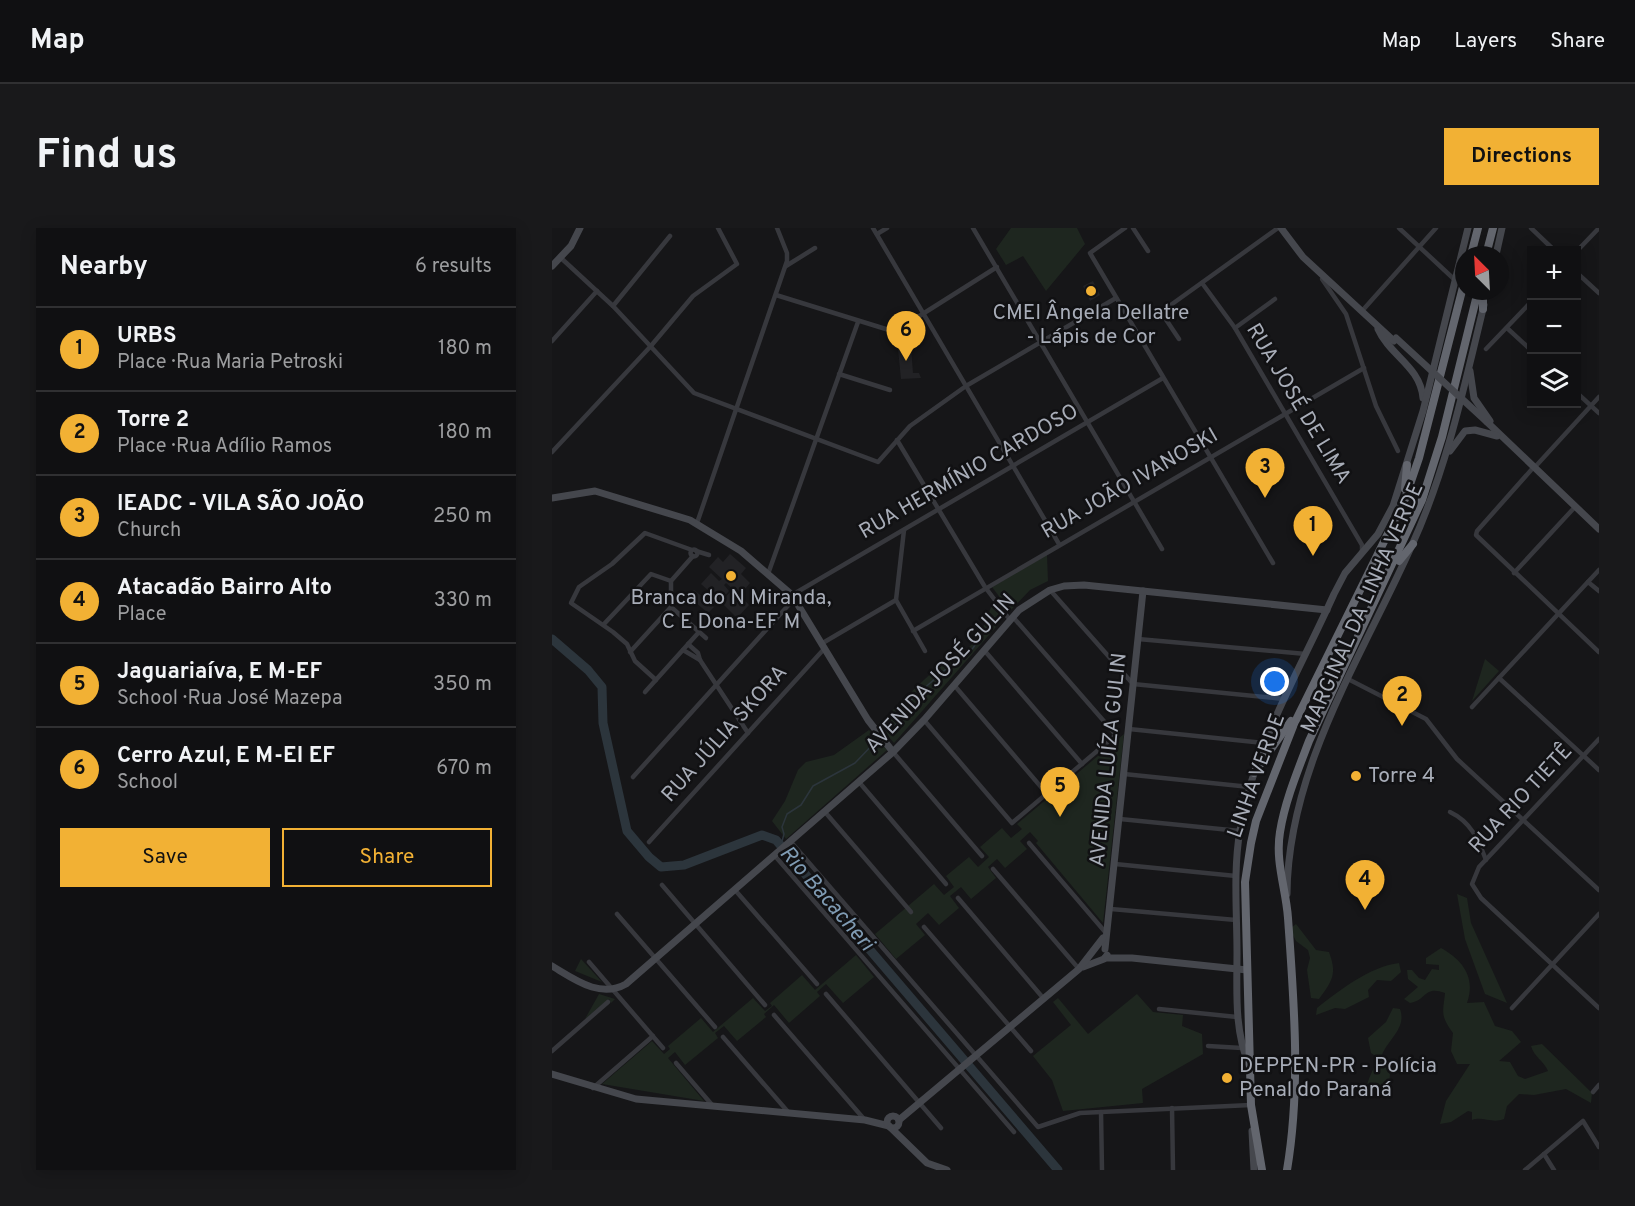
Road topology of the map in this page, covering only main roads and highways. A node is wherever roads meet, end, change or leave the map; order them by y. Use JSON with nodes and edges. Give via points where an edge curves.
{"nodes":[{"id":1,"x":1478,"y":228,"type":"edge"},
{"id":2,"x":1493,"y":228,"type":"edge"},
{"id":3,"x":1473,"y":246,"type":"edge"},
{"id":4,"x":1488,"y":246,"type":"edge"},
{"id":5,"x":1460,"y":300,"type":"edge"},
{"id":6,"x":1476,"y":300,"type":"edge"},
{"id":7,"x":1484,"y":300,"type":"edge"},
{"id":8,"x":1483,"y":309,"type":"road end"},
{"id":9,"x":1407,"y":465,"type":"road end"},
{"id":10,"x":1405,"y":499,"type":"junction"},
{"id":11,"x":1413,"y":544,"type":"road end"},
{"id":12,"x":1392,"y":568,"type":"junction"},
{"id":13,"x":1304,"y":703,"type":"junction"},
{"id":14,"x":1254,"y":773,"type":"road end"},
{"id":15,"x":1262,"y":1170,"type":"edge"},
{"id":16,"x":1289,"y":1170,"type":"edge"}],
"edges":[{"from":1,"to":3,"type":"highway"},
{"from":2,"to":4,"type":"highway"},
{"from":5,"to":10,"type":"highway","name":"LINHA VERDE"},
{"from":6,"to":12,"type":"highway","name":"LINHA VERDE","via":[[1436,460]]},
{"from":7,"to":8,"type":"highway"},
{"from":9,"to":10,"type":"highway"},
{"from":10,"to":13,"type":"highway","name":"LINHA VERDE"},
{"from":11,"to":12,"type":"highway"},
{"from":12,"to":16,"type":"highway","name":"LINHA VERDE","via":[[1314,728],[1280,832],[1279,868],[1287,904],[1296,1078]]},
{"from":13,"to":14,"type":"highway"},
{"from":13,"to":15,"type":"highway","name":"LINHA VERDE","via":[[1256,821],[1245,882],[1251,1105]]}]}
